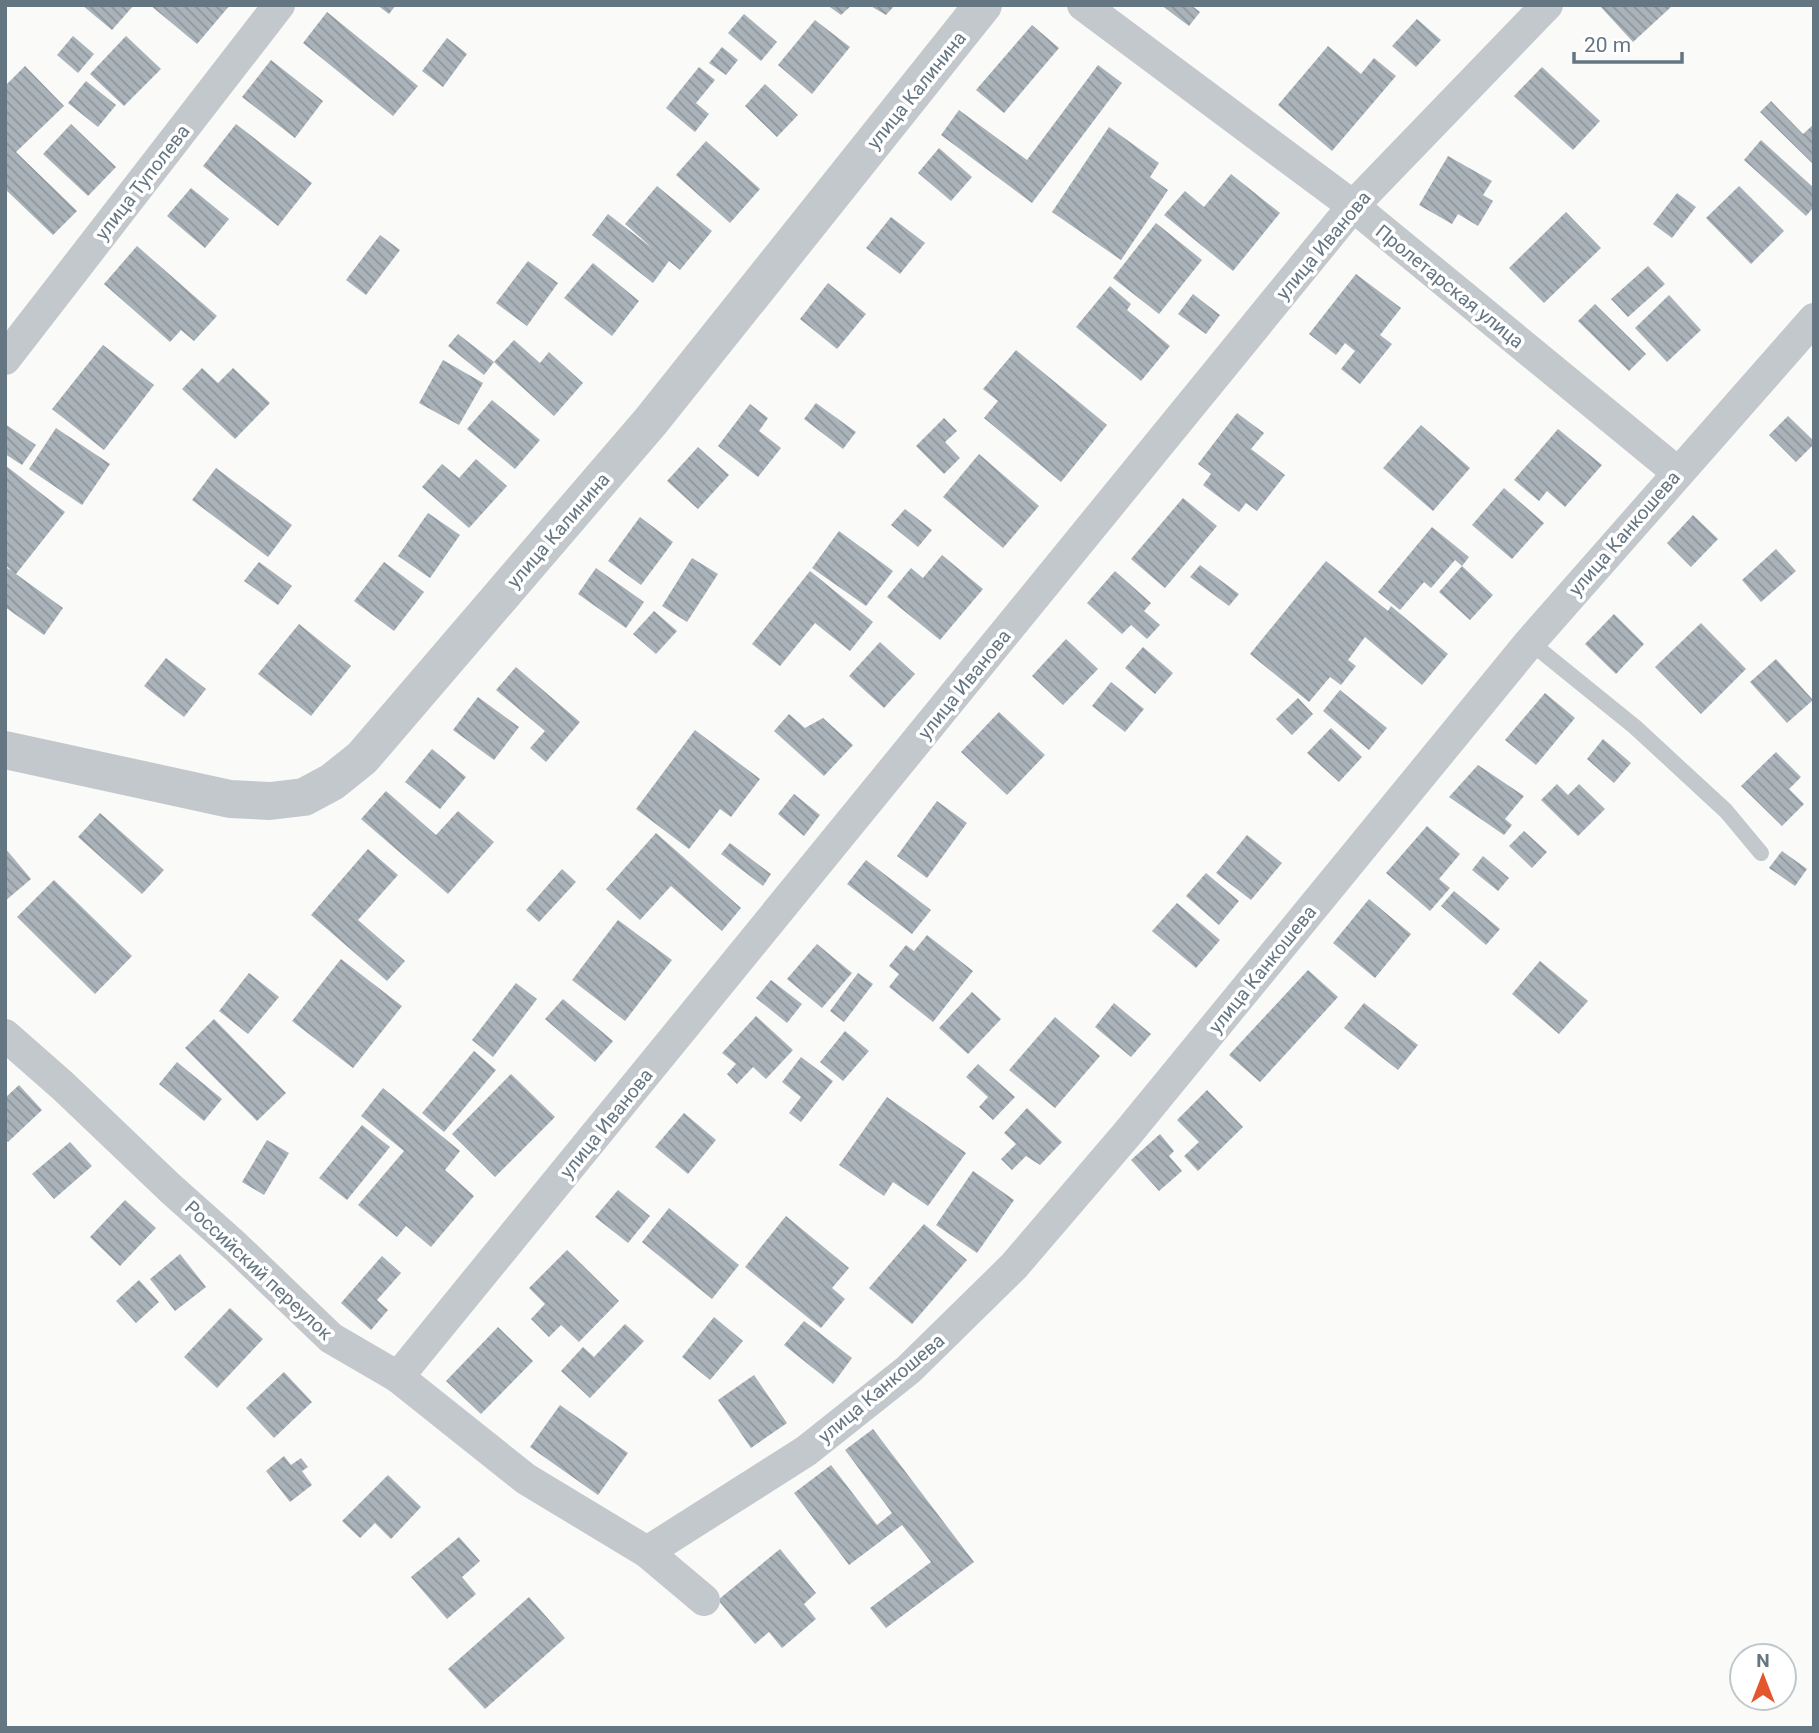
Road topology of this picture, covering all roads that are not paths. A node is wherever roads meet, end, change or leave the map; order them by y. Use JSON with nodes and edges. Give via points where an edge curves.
{"nodes":[{"id":1,"x":279,"y":5,"type":"edge"},
{"id":2,"x":983,"y":5,"type":"edge"},
{"id":3,"x":1083,"y":5,"type":"edge"},
{"id":4,"x":1547,"y":5,"type":"edge"},
{"id":5,"x":1353,"y":206,"type":"junction"},
{"id":6,"x":1814,"y":319,"type":"edge"},
{"id":7,"x":5,"y":359,"type":"edge"},
{"id":8,"x":1677,"y":472,"type":"junction"},
{"id":9,"x":1530,"y":642,"type":"junction"},
{"id":10,"x":5,"y":750,"type":"edge"},
{"id":11,"x":1761,"y":853,"type":"dead end"},
{"id":12,"x":5,"y":1035,"type":"edge"},
{"id":13,"x":398,"y":1377,"type":"junction"},
{"id":14,"x":648,"y":1552,"type":"junction"},
{"id":15,"x":704,"y":1600,"type":"dead end"}],
"edges":[{"from":1,"to":7,"type":"street","name":"улица Туполева"},
{"from":2,"to":10,"type":"street","name":"улица Калинина","via":[[650,421],[362,758],[332,782],[304,797],[230,799]]},
{"from":3,"to":5,"type":"street","name":"Пролетарская улица"},
{"from":4,"to":5,"type":"street","name":"улица Иванова"},
{"from":5,"to":8,"type":"street","name":"Пролетарская улица"},
{"from":5,"to":13,"type":"street","name":"улица Иванова"},
{"from":6,"to":8,"type":"street","name":"улица Канкошева"},
{"from":8,"to":9,"type":"street","name":"улица Канкошева"},
{"from":9,"to":11,"type":"lane","via":[[1635,727],[1726,811]]},
{"from":9,"to":14,"type":"street","name":"улица Канкошева","via":[[1014,1266],[908,1370],[806,1451]]},
{"from":12,"to":13,"type":"street","name":"Российский переулок","via":[[331,1338]]},
{"from":13,"to":14,"type":"street","name":"Российский переулок","via":[[526,1479]]},
{"from":14,"to":15,"type":"street","name":"Российский переулок"}]}
